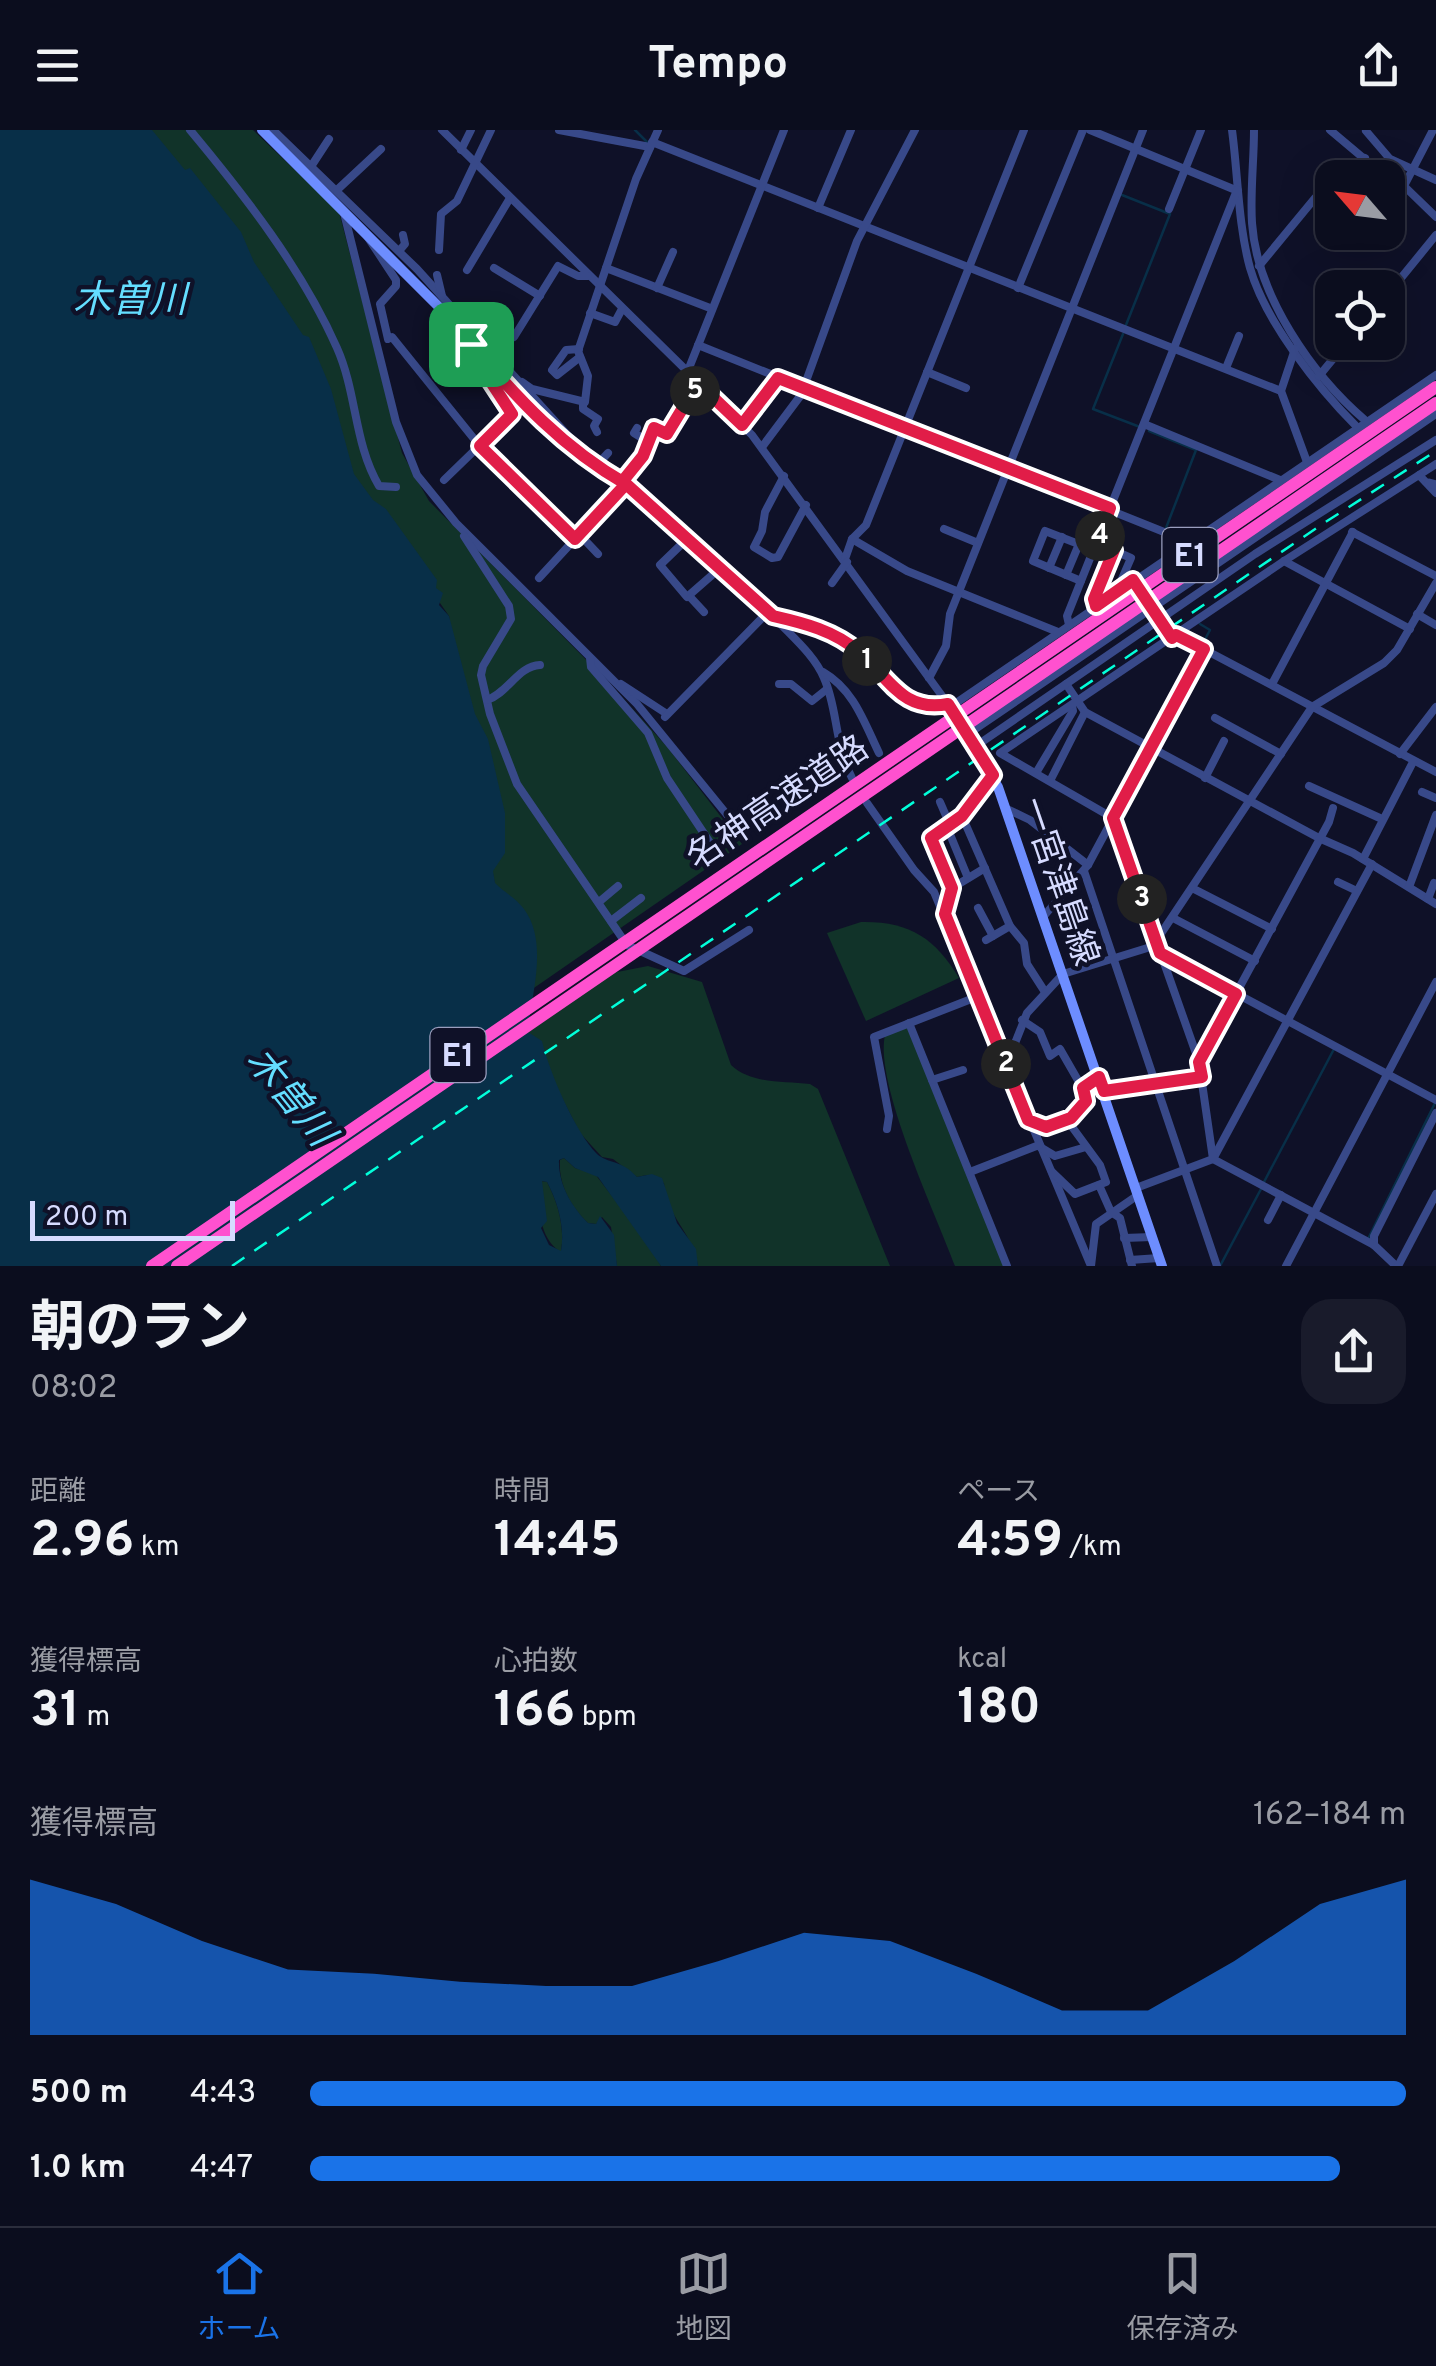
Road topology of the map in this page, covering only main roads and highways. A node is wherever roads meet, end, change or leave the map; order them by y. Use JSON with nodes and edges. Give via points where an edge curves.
{"nodes":[{"id":1,"x":262,"y":130,"type":"edge"},
{"id":2,"x":1436,"y":387,"type":"edge"},
{"id":3,"x":1436,"y":403,"type":"edge"},
{"id":4,"x":962,"y":734,"type":"junction"},
{"id":5,"x":769,"y":853,"type":"junction"},
{"id":6,"x":1161,"y":1262,"type":"edge"},
{"id":7,"x":152,"y":1266,"type":"edge"},
{"id":8,"x":177,"y":1266,"type":"edge"}],
"edges":[{"from":1,"to":4,"type":"main road","name":"一宮津島線","via":[[540,422],[599,457],[759,596],[771,614],[842,640],[905,699],[948,704]]},
{"from":2,"to":5,"type":"highway","name":"名神高速道路","number":"E1","via":[[944,724]]},
{"from":3,"to":4,"type":"highway","name":"名神高速道路","number":"E1"},
{"from":4,"to":5,"type":"highway","name":"名神高速道路","number":"E1"},
{"from":4,"to":6,"type":"main road","name":"一宮津島線","via":[[976,746],[1006,808]]},
{"from":5,"to":7,"type":"highway","name":"名神高速道路","number":"E1"},
{"from":5,"to":8,"type":"highway","name":"名神高速道路","number":"E1"}]}
